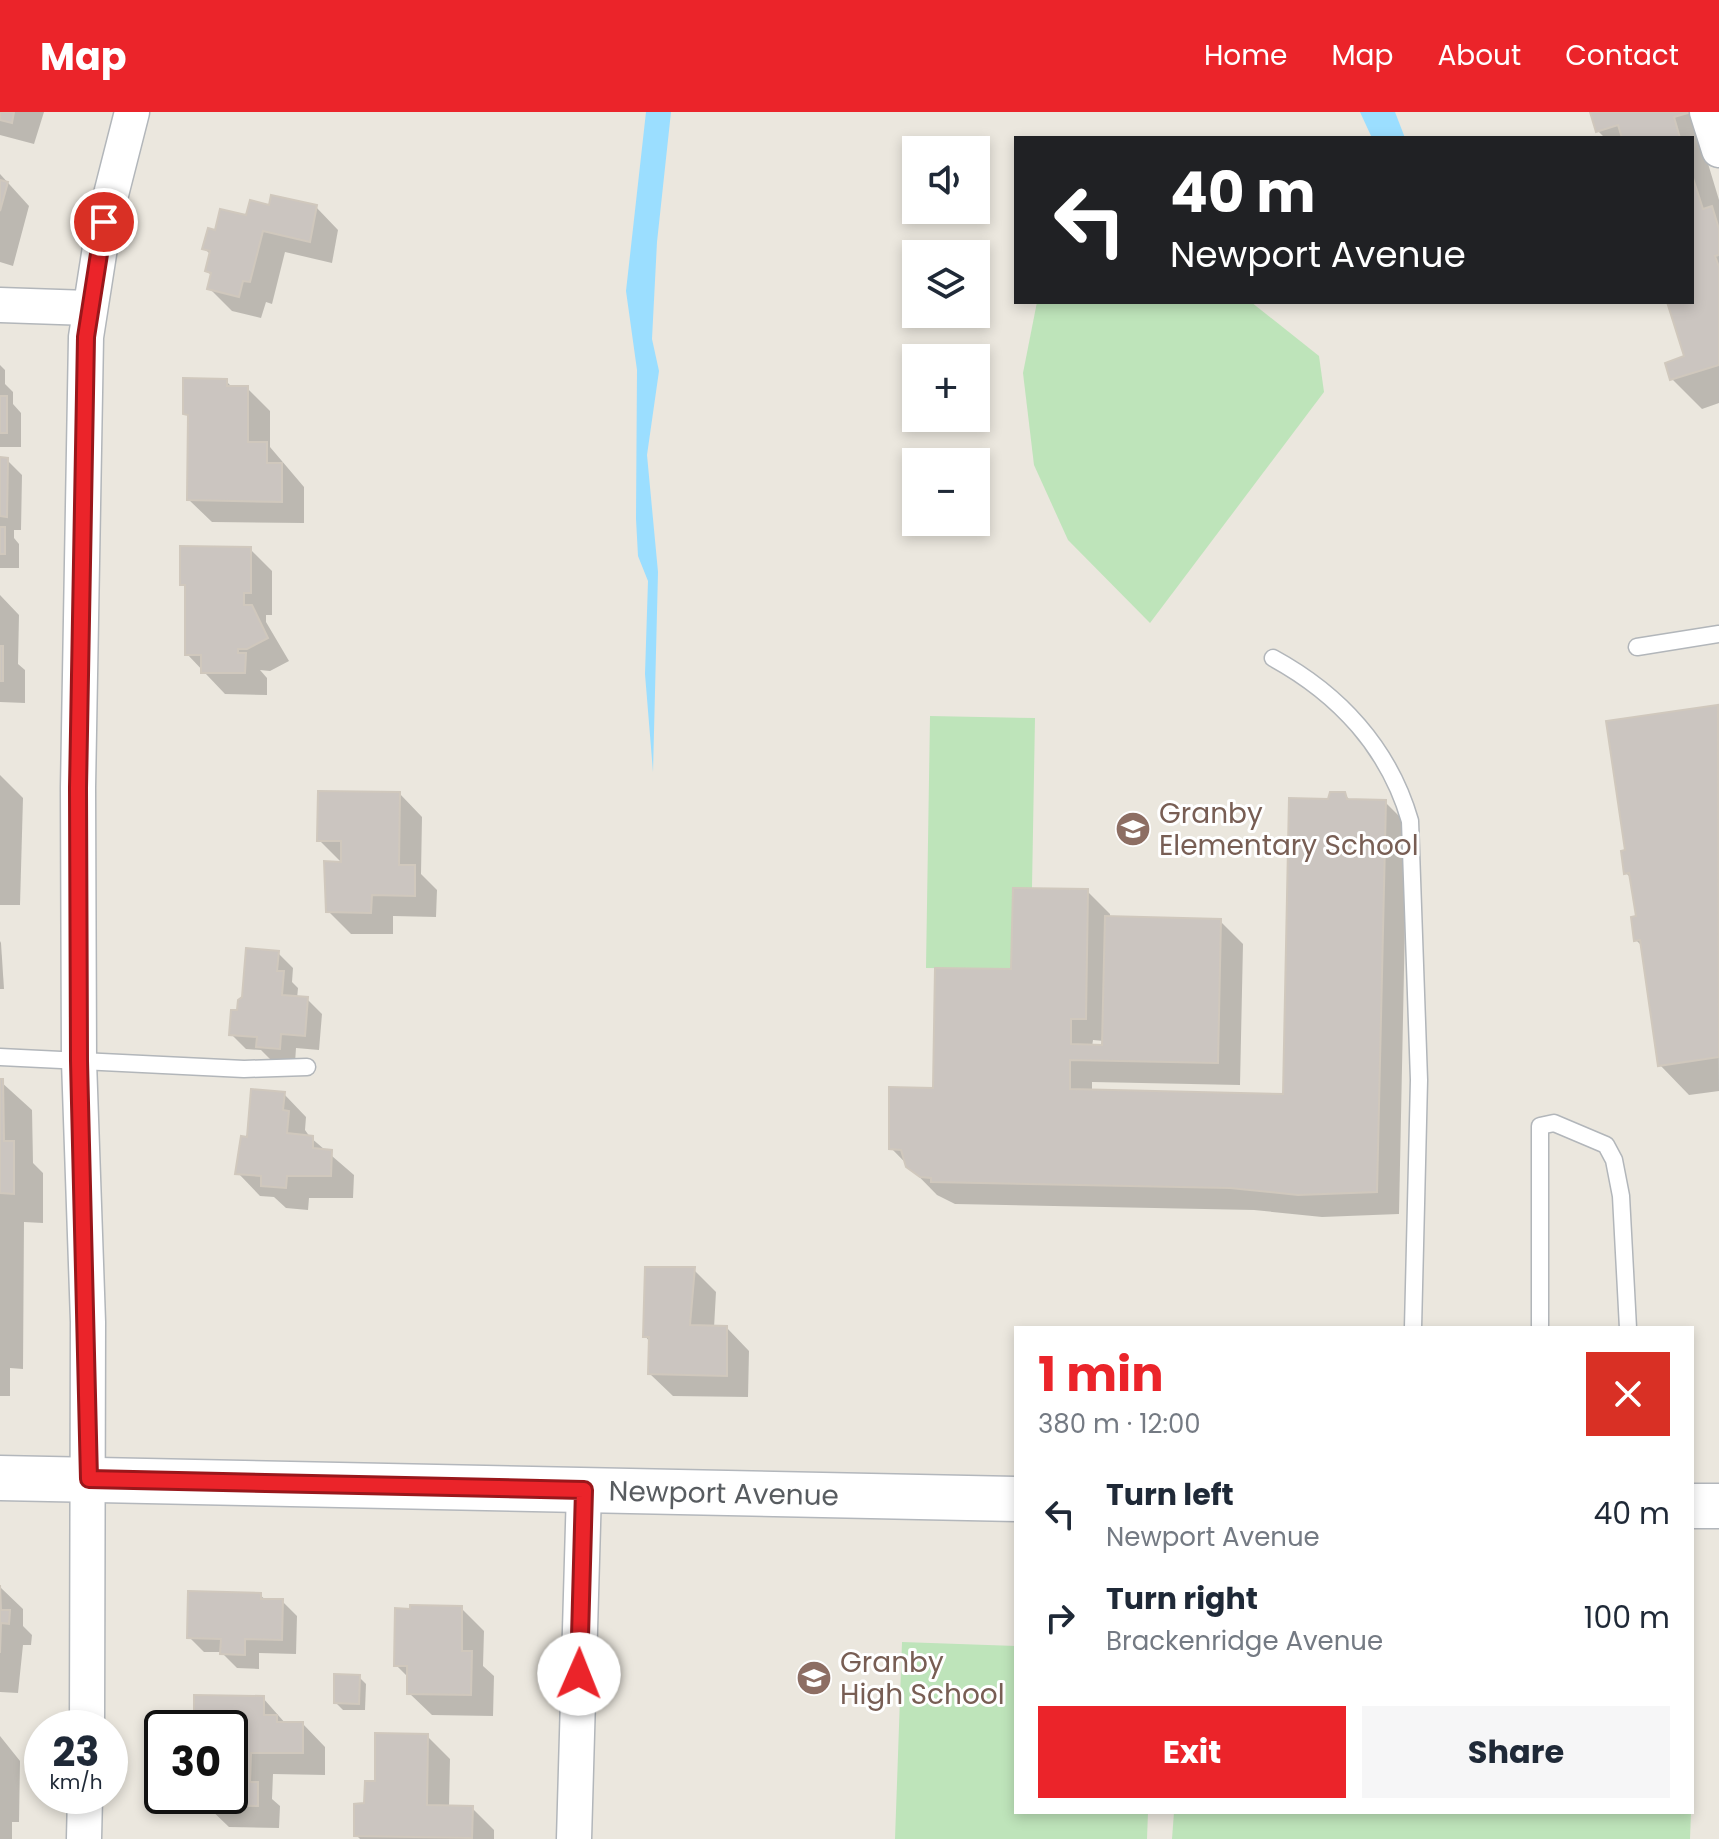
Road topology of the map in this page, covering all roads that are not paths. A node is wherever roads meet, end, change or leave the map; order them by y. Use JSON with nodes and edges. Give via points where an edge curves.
{"nodes":[{"id":1,"x":132,"y":112,"type":"edge"},
{"id":2,"x":1707,"y":112,"type":"edge"},
{"id":3,"x":1719,"y":150,"type":"edge"},
{"id":4,"x":0,"y":305,"type":"edge"},
{"id":5,"x":89,"y":308,"type":"junction"},
{"id":6,"x":1719,"y":634,"type":"edge"},
{"id":7,"x":1637,"y":647,"type":"dead end"},
{"id":8,"x":1273,"y":658,"type":"dead end"},
{"id":9,"x":0,"y":1057,"type":"edge"},
{"id":10,"x":79,"y":1061,"type":"junction"},
{"id":11,"x":307,"y":1067,"type":"dead end"},
{"id":12,"x":1413,"y":1326,"type":"edge"},
{"id":13,"x":1540,"y":1326,"type":"edge"},
{"id":14,"x":1628,"y":1326,"type":"edge"},
{"id":15,"x":0,"y":1478,"type":"edge"},
{"id":16,"x":89,"y":1479,"type":"junction"},
{"id":17,"x":584,"y":1490,"type":"junction"},
{"id":18,"x":1014,"y":1499,"type":"edge"},
{"id":19,"x":1694,"y":1506,"type":"edge"},
{"id":20,"x":1719,"y":1506,"type":"edge"},
{"id":21,"x":87,"y":1710,"type":"edge"},
{"id":22,"x":85,"y":1814,"type":"edge"},
{"id":23,"x":84,"y":1839,"type":"edge"},
{"id":24,"x":574,"y":1839,"type":"edge"}],
"edges":[{"from":1,"to":5,"type":"street"},
{"from":2,"to":3,"type":"street"},
{"from":4,"to":5,"type":"street"},
{"from":5,"to":10,"type":"street","via":[[78,788]]},
{"from":6,"to":7,"type":"lane"},
{"from":8,"to":12,"type":"lane","via":[[1340,703],[1369,737],[1401,789],[1410,821],[1419,1080]]},
{"from":9,"to":10,"type":"lane"},
{"from":10,"to":11,"type":"lane"},
{"from":10,"to":16,"type":"street"},
{"from":13,"to":14,"type":"lane","via":[[1540,1126],[1554,1123],[1606,1145],[1614,1160]]},
{"from":15,"to":16,"type":"street","name":"Newport Avenue"},
{"from":16,"to":17,"type":"street","name":"Newport Avenue"},
{"from":16,"to":21,"type":"street"},
{"from":17,"to":18,"type":"street","name":"Newport Avenue"},
{"from":17,"to":24,"type":"street"},
{"from":19,"to":20,"type":"street"},
{"from":22,"to":23,"type":"street"}]}
